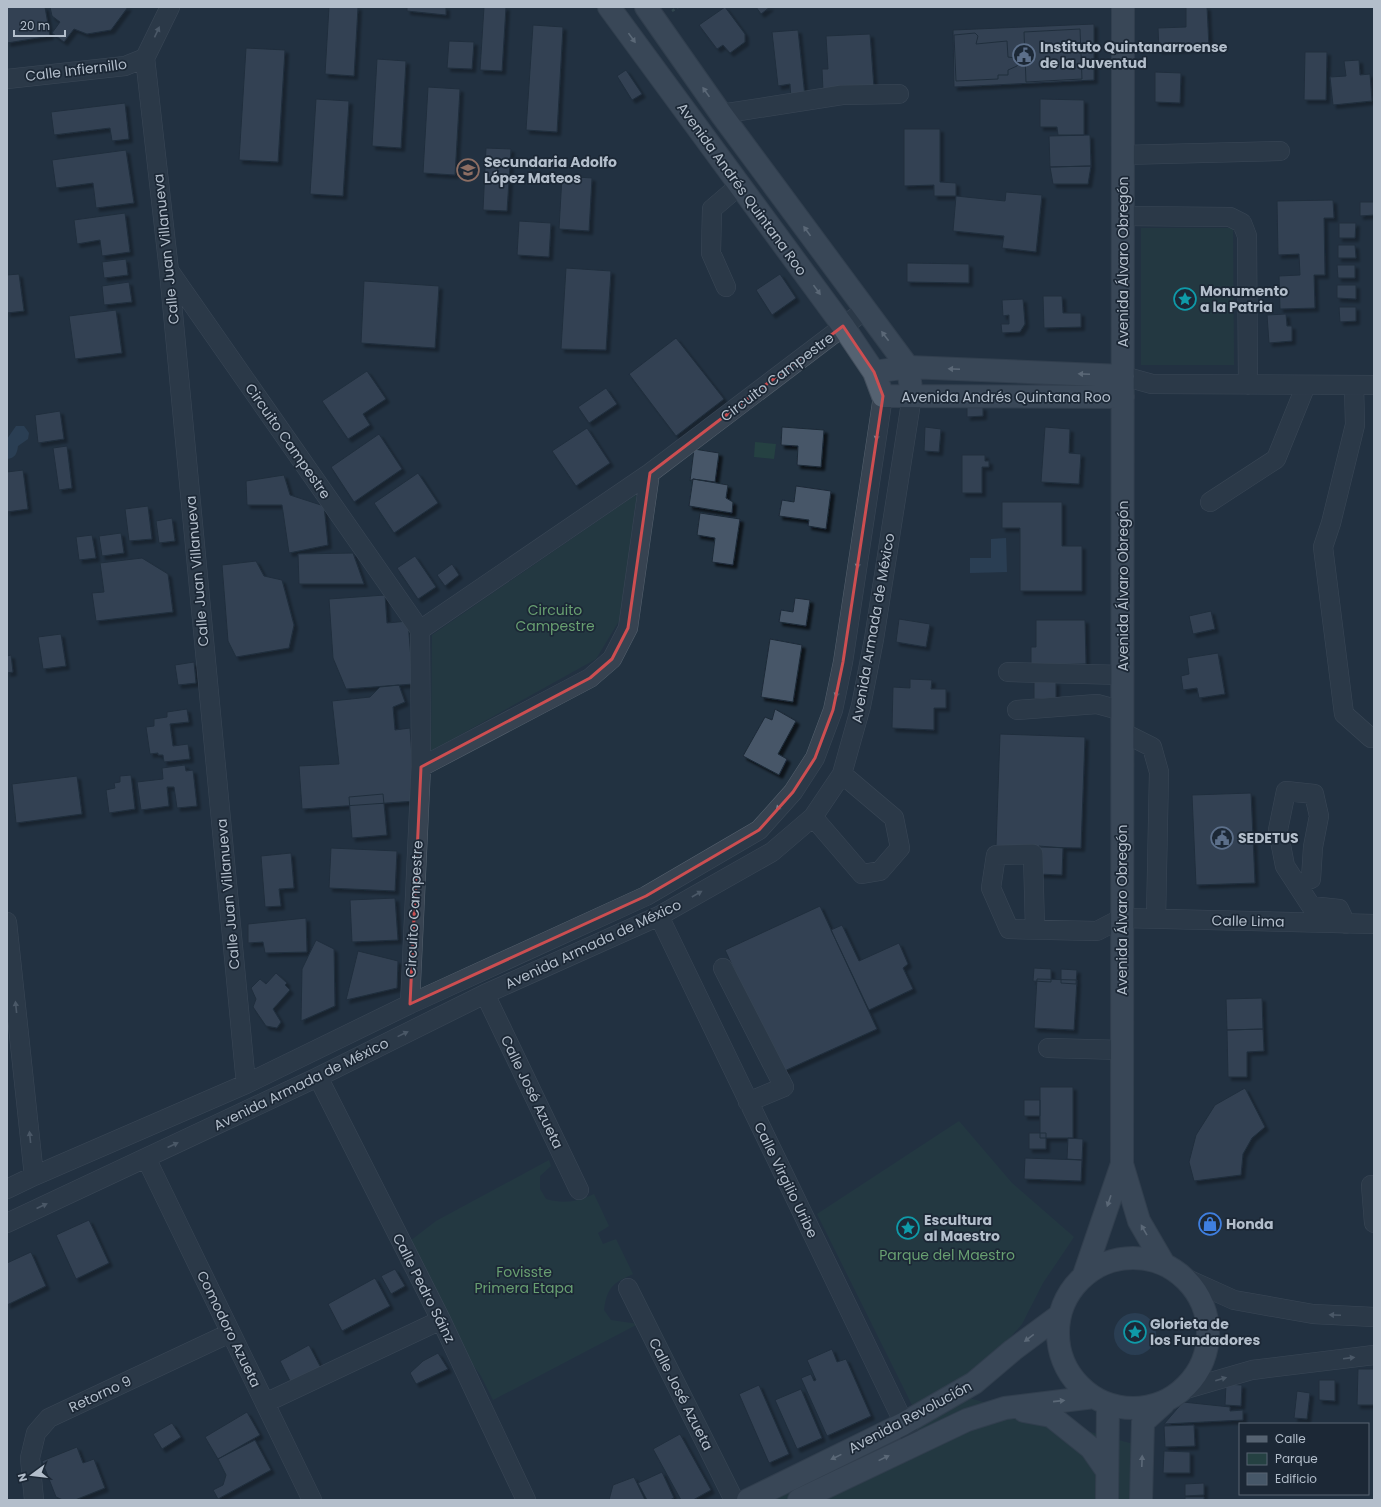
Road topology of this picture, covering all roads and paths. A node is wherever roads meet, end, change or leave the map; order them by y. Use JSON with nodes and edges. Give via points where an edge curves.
{"nodes":[{"id":1,"x":170,"y":7,"type":"edge"},
{"id":2,"x":609,"y":7,"type":"edge"},
{"id":3,"x":646,"y":7,"type":"edge"},
{"id":4,"x":1123,"y":7,"type":"edge"},
{"id":5,"x":145,"y":58,"type":"junction"},
{"id":6,"x":7,"y":79,"type":"edge"},
{"id":7,"x":899,"y":94,"type":"dead end"},
{"id":8,"x":721,"y":114,"type":"junction"},
{"id":9,"x":1280,"y":151,"type":"dead end"},
{"id":10,"x":1123,"y":155,"type":"junction"},
{"id":11,"x":740,"y":185,"type":"junction"},
{"id":12,"x":1123,"y":216,"type":"junction"},
{"id":13,"x":169,"y":271,"type":"junction"},
{"id":14,"x":726,"y":287,"type":"dead end"},
{"id":15,"x":866,"y":310,"type":"junction"},
{"id":16,"x":843,"y":326,"type":"junction"},
{"id":17,"x":908,"y":367,"type":"junction"},
{"id":18,"x":874,"y":372,"type":"junction"},
{"id":19,"x":1123,"y":376,"type":"junction"},
{"id":20,"x":1152,"y":384,"type":"junction"},
{"id":21,"x":1248,"y":385,"type":"junction"},
{"id":22,"x":1354,"y":385,"type":"junction"},
{"id":23,"x":1374,"y":385,"type":"edge"},
{"id":24,"x":1306,"y":386,"type":"junction"},
{"id":25,"x":882,"y":396,"type":"junction"},
{"id":26,"x":912,"y":396,"type":"junction"},
{"id":27,"x":1123,"y":397,"type":"junction"},
{"id":28,"x":650,"y":473,"type":"junction"},
{"id":29,"x":1210,"y":502,"type":"dead end"},
{"id":30,"x":420,"y":630,"type":"junction"},
{"id":31,"x":1008,"y":672,"type":"dead end"},
{"id":32,"x":1123,"y":675,"type":"junction"},
{"id":33,"x":1016,"y":710,"type":"dead end"},
{"id":34,"x":1123,"y":721,"type":"junction"},
{"id":35,"x":1374,"y":738,"type":"edge"},
{"id":36,"x":421,"y":767,"type":"junction"},
{"id":37,"x":842,"y":774,"type":"junction"},
{"id":38,"x":813,"y":817,"type":"junction"},
{"id":39,"x":1298,"y":884,"type":"dead end"},
{"id":40,"x":659,"y":916,"type":"junction"},
{"id":41,"x":1122,"y":918,"type":"junction"},
{"id":42,"x":1156,"y":919,"type":"junction"},
{"id":43,"x":7,"y":922,"type":"edge"},
{"id":44,"x":1346,"y":924,"type":"junction"},
{"id":45,"x":1374,"y":924,"type":"edge"},
{"id":46,"x":1035,"y":929,"type":"dead end"},
{"id":47,"x":9,"y":963,"type":"edge"},
{"id":48,"x":723,"y":968,"type":"dead end"},
{"id":49,"x":485,"y":994,"type":"junction"},
{"id":50,"x":410,"y":1004,"type":"junction"},
{"id":51,"x":1048,"y":1048,"type":"dead end"},
{"id":52,"x":1122,"y":1050,"type":"junction"},
{"id":53,"x":318,"y":1077,"type":"junction"},
{"id":54,"x":246,"y":1084,"type":"junction"},
{"id":55,"x":748,"y":1102,"type":"junction"},
{"id":56,"x":146,"y":1158,"type":"junction"},
{"id":57,"x":1122,"y":1164,"type":"junction"},
{"id":58,"x":34,"y":1176,"type":"junction"},
{"id":59,"x":7,"y":1186,"type":"edge"},
{"id":60,"x":1374,"y":1186,"type":"edge"},
{"id":61,"x":579,"y":1190,"type":"dead end"},
{"id":62,"x":7,"y":1223,"type":"edge"},
{"id":63,"x":1374,"y":1224,"type":"edge"},
{"id":64,"x":1164,"y":1264,"type":"junction"},
{"id":65,"x":1084,"y":1275,"type":"junction"},
{"id":66,"x":1185,"y":1278,"type":"junction"},
{"id":67,"x":628,"y":1288,"type":"dead end"},
{"id":68,"x":1060,"y":1315,"type":"junction"},
{"id":69,"x":1374,"y":1317,"type":"edge"},
{"id":70,"x":441,"y":1320,"type":"junction"},
{"id":71,"x":230,"y":1333,"type":"junction"},
{"id":72,"x":1374,"y":1355,"type":"edge"},
{"id":73,"x":1174,"y":1396,"type":"junction"},
{"id":74,"x":1101,"y":1401,"type":"junction"},
{"id":75,"x":265,"y":1403,"type":"junction"},
{"id":76,"x":1005,"y":1408,"type":"junction"},
{"id":77,"x":903,"y":1424,"type":"junction"},
{"id":78,"x":914,"y":1444,"type":"junction"},
{"id":79,"x":1106,"y":1471,"type":"junction"},
{"id":80,"x":34,"y":1500,"type":"edge"},
{"id":81,"x":312,"y":1500,"type":"edge"},
{"id":82,"x":526,"y":1500,"type":"edge"},
{"id":83,"x":734,"y":1500,"type":"edge"},
{"id":84,"x":748,"y":1500,"type":"edge"},
{"id":85,"x":799,"y":1500,"type":"edge"},
{"id":86,"x":1107,"y":1500,"type":"edge"},
{"id":87,"x":1141,"y":1500,"type":"edge"}],
"edges":[{"from":5,"to":1,"type":"street","one_way":true},
{"from":2,"to":11,"type":"main road","name":"Avenida Andrés Quintana Roo","one_way":true},
{"from":8,"to":3,"type":"main road","name":"Avenida Andrés Quintana Roo","one_way":true},
{"from":4,"to":10,"type":"main road","name":"Avenida Álvaro Obregón"},
{"from":5,"to":6,"type":"street","name":"Calle Infiernillo","via":[[126,66]]},
{"from":5,"to":13,"type":"street","name":"Calle Juan Villanueva"},
{"from":7,"to":8,"type":"street","via":[[842,95]]},
{"from":15,"to":8,"type":"main road","name":"Avenida Andrés Quintana Roo","one_way":true},
{"from":9,"to":10,"type":"street"},
{"from":10,"to":12,"type":"main road","name":"Avenida Álvaro Obregón"},
{"from":11,"to":14,"type":"street","via":[[712,209],[711,253]]},
{"from":11,"to":16,"type":"main road","name":"Avenida Andrés Quintana Roo","one_way":true},
{"from":12,"to":19,"type":"main road","name":"Avenida Álvaro Obregón"},
{"from":12,"to":21,"type":"street","via":[[1230,217],[1242,223],[1247,236]]},
{"from":13,"to":30,"type":"street","name":"Circuito Campestre"},
{"from":13,"to":54,"type":"street","name":"Calle Juan Villanueva"},
{"from":15,"to":16,"type":"street","name":"Circuito Campestre"},
{"from":17,"to":15,"type":"main road","name":"Avenida Andrés Quintana Roo","one_way":true},
{"from":16,"to":18,"type":"main road","name":"Avenida Andrés Quintana Roo"},
{"from":16,"to":28,"type":"street","name":"Circuito Campestre"},
{"from":17,"to":18,"type":"main road","name":"Avenida Andrés Quintana Roo"},
{"from":19,"to":17,"type":"main road","name":"Avenida Andrés Quintana Roo","one_way":true},
{"from":17,"to":26,"type":"main road","name":"Avenida Armada de México"},
{"from":18,"to":25,"type":"main road","name":"Avenida Andrés Quintana Roo"},
{"from":19,"to":20,"type":"street","name":"Avenida Andrés Quintana Roo"},
{"from":19,"to":27,"type":"main road","name":"Avenida Álvaro Obregón"},
{"from":20,"to":21,"type":"street","name":"Avenida Andrés Quintana Roo"},
{"from":20,"to":27,"type":"street","name":"Avenida Andrés Quintana Roo"},
{"from":21,"to":24,"type":"street","name":"Avenida Andrés Quintana Roo"},
{"from":22,"to":23,"type":"street","name":"Avenida Andrés Quintana Roo"},
{"from":22,"to":24,"type":"street","name":"Avenida Andrés Quintana Roo"},
{"from":22,"to":35,"type":"street","via":[[1355,425],[1323,546],[1344,714]]},
{"from":24,"to":29,"type":"street","via":[[1276,459]]},
{"from":25,"to":26,"type":"main road","name":"Avenida Andrés Quintana Roo"},
{"from":25,"to":50,"type":"street","name":"Avenida Armada de México","one_way":true,"via":[[843,662],[833,710],[815,758],[793,792],[759,830],[646,896]]},
{"from":26,"to":27,"type":"main road","name":"Avenida Andrés Quintana Roo"},
{"from":26,"to":37,"type":"street","name":"Avenida Armada de México","via":[[874,639],[861,706]]},
{"from":27,"to":32,"type":"main road","name":"Avenida Álvaro Obregón"},
{"from":28,"to":30,"type":"street","name":"Circuito Campestre"},
{"from":28,"to":36,"type":"street","via":[[628,628],[612,659],[590,678]]},
{"from":30,"to":36,"type":"street","name":"Circuito Campestre"},
{"from":31,"to":32,"type":"street"},
{"from":32,"to":34,"type":"main road","name":"Avenida Álvaro Obregón"},
{"from":33,"to":34,"type":"street","via":[[1097,704]]},
{"from":34,"to":41,"type":"main road","name":"Avenida Álvaro Obregón"},
{"from":34,"to":42,"type":"street","via":[[1152,747],[1159,772]]},
{"from":36,"to":50,"type":"street","name":"Circuito Campestre"},
{"from":37,"to":38,"type":"street","name":"Avenida Armada de México"},
{"from":37,"to":38,"type":"street","via":[[894,818],[900,848],[880,871],[862,874]]},
{"from":40,"to":38,"type":"street","name":"Avenida Armada de México","one_way":true,"via":[[772,852]]},
{"from":39,"to":44,"type":"street","via":[[1311,906],[1339,909]]},
{"from":40,"to":49,"type":"street","name":"Avenida Armada de México"},
{"from":40,"to":55,"type":"street","name":"Calle Virgilio Uribe"},
{"from":41,"to":42,"type":"street","name":"Calle Lima"},
{"from":41,"to":46,"type":"street","via":[[1097,932]]},
{"from":41,"to":52,"type":"main road","name":"Avenida Álvaro Obregón"},
{"from":42,"to":44,"type":"street","name":"Calle Lima"},
{"from":43,"to":47,"type":"street"},
{"from":44,"to":45,"type":"street","name":"Calle Lima"},
{"from":58,"to":47,"type":"street","one_way":true},
{"from":48,"to":55,"type":"street","via":[[784,1087]]},
{"from":53,"to":49,"type":"street","name":"Avenida Armada de México","one_way":true},
{"from":49,"to":61,"type":"street","name":"Calle José Azueta"},
{"from":50,"to":54,"type":"street","name":"Avenida Armada de México"},
{"from":51,"to":52,"type":"street"},
{"from":52,"to":57,"type":"main road","name":"Avenida Álvaro Obregón"},
{"from":56,"to":53,"type":"street","name":"Avenida Armada de México","one_way":true},
{"from":53,"to":70,"type":"street","name":"Calle Pedro Sáinz"},
{"from":54,"to":58,"type":"street","name":"Avenida Armada de México"},
{"from":55,"to":77,"type":"street","name":"Calle Virgilio Uribe"},
{"from":62,"to":56,"type":"street","name":"Avenida Armada de México","one_way":true},
{"from":56,"to":71,"type":"street","name":"Comodoro Azueta"},
{"from":64,"to":57,"type":"main road","name":"Avenida Álvaro Obregón","one_way":true,"via":[[1139,1221]]},
{"from":57,"to":65,"type":"main road","name":"Avenida Álvaro Obregón","one_way":true},
{"from":58,"to":59,"type":"street","name":"Avenida Armada de México"},
{"from":60,"to":63,"type":"street","via":[[1370,1185]]},
{"from":64,"to":65,"type":"main road","name":"Avenida Álvaro Obregón","via":[[1143,1258],[1122,1258],[1102,1264]]},
{"from":64,"to":66,"type":"main road","name":"Avenida Álvaro Obregón"},
{"from":65,"to":68,"type":"main road","name":"Avenida Álvaro Obregón","via":[[1069,1293]]},
{"from":69,"to":66,"type":"street","one_way":true,"via":[[1313,1314],[1234,1300]]},
{"from":66,"to":73,"type":"main road","name":"Avenida Álvaro Obregón","via":[[1200,1298],[1208,1322],[1207,1347],[1199,1370]]},
{"from":67,"to":83,"type":"street","name":"Calle José Azueta"},
{"from":68,"to":74,"type":"main road","name":"Avenida Álvaro Obregón","via":[[1058,1338],[1063,1362],[1076,1382]]},
{"from":68,"to":77,"type":"main road","name":"Avenida Revolución","one_way":true,"via":[[1013,1350],[974,1384]]},
{"from":70,"to":75,"type":"street"},
{"from":70,"to":82,"type":"street","name":"Calle Pedro Sáinz"},
{"from":71,"to":75,"type":"street","name":"Comodoro Azueta"},
{"from":71,"to":80,"type":"street","name":"Retorno 9","via":[[49,1418],[36,1433],[30,1458]]},
{"from":73,"to":72,"type":"street","one_way":true,"via":[[1252,1370]]},
{"from":73,"to":74,"type":"main road","via":[[1147,1408],[1127,1408]]},
{"from":87,"to":73,"type":"main road","name":"Avenida Álvaro Obregón","one_way":true,"via":[[1143,1422]]},
{"from":76,"to":74,"type":"main road","name":"Avenida Revolución","one_way":true},
{"from":74,"to":79,"type":"main road"},
{"from":75,"to":81,"type":"street","name":"Comodoro Azueta"},
{"from":76,"to":78,"type":"main road","name":"Avenida Revolución","via":[[967,1420]]},
{"from":76,"to":79,"type":"main road","via":[[1051,1416],[1091,1448]]},
{"from":77,"to":78,"type":"street","name":"Calle Virgilio Uribe"},
{"from":77,"to":84,"type":"main road","name":"Avenida Revolución","one_way":true},
{"from":85,"to":78,"type":"main road","name":"Avenida Revolución","one_way":true},
{"from":79,"to":86,"type":"main road"}]}
